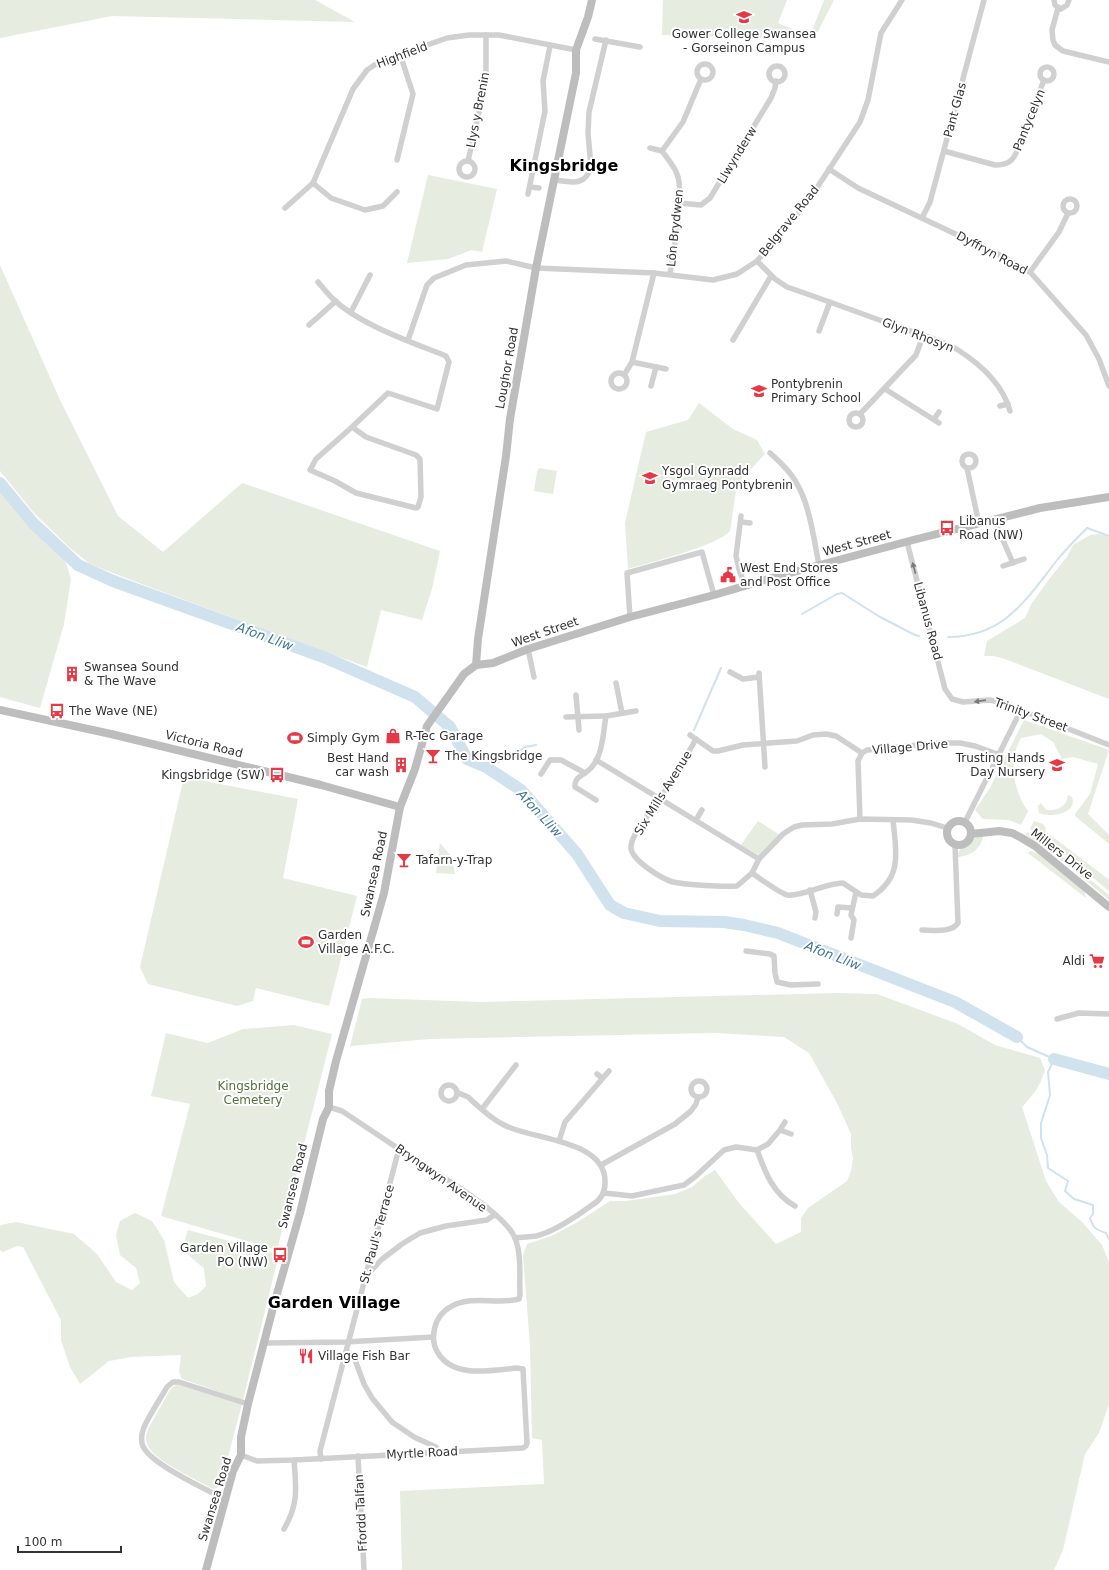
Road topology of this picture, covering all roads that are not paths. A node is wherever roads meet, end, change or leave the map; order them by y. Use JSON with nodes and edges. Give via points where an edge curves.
{"nodes":[{"id":1,"x":592,"y":0,"type":"edge"},
{"id":2,"x":902,"y":0,"type":"edge"},
{"id":3,"x":984,"y":0,"type":"edge"},
{"id":4,"x":1054,"y":0,"type":"edge"},
{"id":5,"x":1069,"y":0,"type":"edge"},
{"id":6,"x":1058,"y":8,"type":"junction"},
{"id":7,"x":486,"y":35,"type":"junction"},
{"id":8,"x":595,"y":38,"type":"dead end"},
{"id":9,"x":606,"y":40,"type":"junction"},
{"id":10,"x":550,"y":46,"type":"junction"},
{"id":11,"x":640,"y":47,"type":"dead end"},
{"id":12,"x":576,"y":50,"type":"junction"},
{"id":13,"x":400,"y":54,"type":"junction"},
{"id":14,"x":1109,"y":62,"type":"edge"},
{"id":15,"x":701,"y":79,"type":"dead end"},
{"id":16,"x":1044,"y":80,"type":"dead end"},
{"id":17,"x":776,"y":81,"type":"dead end"},
{"id":18,"x":650,"y":148,"type":"dead end"},
{"id":19,"x":662,"y":151,"type":"junction"},
{"id":20,"x":944,"y":151,"type":"junction"},
{"id":21,"x":397,"y":160,"type":"dead end"},
{"id":22,"x":468,"y":161,"type":"dead end"},
{"id":23,"x":829,"y":169,"type":"junction"},
{"id":24,"x":554,"y":180,"type":"junction"},
{"id":25,"x":313,"y":183,"type":"junction"},
{"id":26,"x":530,"y":186,"type":"junction"},
{"id":27,"x":539,"y":188,"type":"dead end"},
{"id":28,"x":397,"y":192,"type":"dead end"},
{"id":29,"x":528,"y":194,"type":"dead end"},
{"id":30,"x":679,"y":203,"type":"junction"},
{"id":31,"x":285,"y":208,"type":"dead end"},
{"id":32,"x":1068,"y":213,"type":"dead end"},
{"id":33,"x":922,"y":218,"type":"junction"},
{"id":34,"x":756,"y":261,"type":"junction"},
{"id":35,"x":536,"y":268,"type":"junction"},
{"id":36,"x":1030,"y":272,"type":"junction"},
{"id":37,"x":654,"y":273,"type":"junction"},
{"id":38,"x":670,"y":274,"type":"junction"},
{"id":39,"x":370,"y":275,"type":"dead end"},
{"id":40,"x":771,"y":276,"type":"junction"},
{"id":41,"x":318,"y":282,"type":"dead end"},
{"id":42,"x":336,"y":301,"type":"junction"},
{"id":43,"x":830,"y":302,"type":"junction"},
{"id":44,"x":351,"y":312,"type":"junction"},
{"id":45,"x":309,"y":325,"type":"dead end"},
{"id":46,"x":819,"y":331,"type":"dead end"},
{"id":47,"x":924,"y":336,"type":"junction"},
{"id":48,"x":408,"y":340,"type":"junction"},
{"id":49,"x":733,"y":340,"type":"dead end"},
{"id":50,"x":632,"y":362,"type":"junction"},
{"id":51,"x":656,"y":367,"type":"junction"},
{"id":52,"x":666,"y":370,"type":"dead end"},
{"id":53,"x":624,"y":375,"type":"dead end"},
{"id":54,"x":651,"y":386,"type":"dead end"},
{"id":55,"x":1109,"y":386,"type":"edge"},
{"id":56,"x":885,"y":389,"type":"junction"},
{"id":57,"x":1008,"y":404,"type":"junction"},
{"id":58,"x":1000,"y":406,"type":"dead end"},
{"id":59,"x":1010,"y":411,"type":"dead end"},
{"id":60,"x":939,"y":412,"type":"dead end"},
{"id":61,"x":860,"y":414,"type":"dead end"},
{"id":62,"x":934,"y":420,"type":"junction"},
{"id":63,"x":939,"y":423,"type":"dead end"},
{"id":64,"x":352,"y":427,"type":"junction"},
{"id":65,"x":770,"y":453,"type":"dead end"},
{"id":66,"x":967,"y":468,"type":"dead end"},
{"id":67,"x":1109,"y":497,"type":"edge"},
{"id":68,"x":994,"y":520,"type":"junction"},
{"id":69,"x":750,"y":523,"type":"dead end"},
{"id":70,"x":979,"y":524,"type":"junction"},
{"id":71,"x":907,"y":542,"type":"junction"},
{"id":72,"x":1024,"y":559,"type":"dead end"},
{"id":73,"x":1013,"y":563,"type":"junction"},
{"id":74,"x":819,"y":565,"type":"junction"},
{"id":75,"x":1003,"y":566,"type":"dead end"},
{"id":76,"x":746,"y":586,"type":"junction"},
{"id":77,"x":714,"y":595,"type":"junction"},
{"id":78,"x":630,"y":616,"type":"junction"},
{"id":79,"x":528,"y":649,"type":"junction"},
{"id":80,"x":476,"y":665,"type":"junction"},
{"id":81,"x":730,"y":672,"type":"dead end"},
{"id":82,"x":534,"y":678,"type":"dead end"},
{"id":83,"x":616,"y":683,"type":"dead end"},
{"id":84,"x":576,"y":695,"type":"dead end"},
{"id":85,"x":952,"y":699,"type":"joint"},
{"id":86,"x":0,"y":710,"type":"edge"},
{"id":87,"x":1021,"y":710,"type":"junction"},
{"id":88,"x":636,"y":711,"type":"dead end"},
{"id":89,"x":622,"y":713,"type":"junction"},
{"id":90,"x":606,"y":716,"type":"junction"},
{"id":91,"x":578,"y":717,"type":"junction"},
{"id":92,"x":566,"y":718,"type":"dead end"},
{"id":93,"x":579,"y":730,"type":"dead end"},
{"id":94,"x":690,"y":735,"type":"dead end"},
{"id":95,"x":696,"y":739,"type":"junction"},
{"id":96,"x":764,"y":744,"type":"junction"},
{"id":97,"x":1109,"y":744,"type":"edge"},
{"id":98,"x":862,"y":753,"type":"junction"},
{"id":99,"x":1000,"y":755,"type":"junction"},
{"id":100,"x":596,"y":760,"type":"junction"},
{"id":101,"x":765,"y":767,"type":"dead end"},
{"id":102,"x":585,"y":773,"type":"junction"},
{"id":103,"x":541,"y":774,"type":"dead end"},
{"id":104,"x":661,"y":798,"type":"junction"},
{"id":105,"x":596,"y":800,"type":"dead end"},
{"id":106,"x":400,"y":807,"type":"junction"},
{"id":107,"x":702,"y":810,"type":"dead end"},
{"id":108,"x":860,"y":819,"type":"junction"},
{"id":109,"x":696,"y":820,"type":"junction"},
{"id":110,"x":893,"y":820,"type":"junction"},
{"id":111,"x":964,"y":822,"type":"junction"},
{"id":112,"x":947,"y":828,"type":"junction"},
{"id":113,"x":970,"y":834,"type":"junction"},
{"id":114,"x":955,"y":845,"type":"junction"},
{"id":115,"x":760,"y":859,"type":"junction"},
{"id":116,"x":752,"y":873,"type":"junction"},
{"id":117,"x":810,"y":890,"type":"junction"},
{"id":118,"x":856,"y":892,"type":"junction"},
{"id":119,"x":1109,"y":907,"type":"edge"},
{"id":120,"x":852,"y":908,"type":"junction"},
{"id":121,"x":837,"y":914,"type":"dead end"},
{"id":122,"x":815,"y":918,"type":"dead end"},
{"id":123,"x":922,"y":930,"type":"dead end"},
{"id":124,"x":851,"y":938,"type":"dead end"},
{"id":125,"x":746,"y":951,"type":"dead end"},
{"id":126,"x":818,"y":984,"type":"dead end"},
{"id":127,"x":1109,"y":1014,"type":"edge"},
{"id":128,"x":1057,"y":1019,"type":"dead end"},
{"id":129,"x":516,"y":1065,"type":"dead end"},
{"id":130,"x":609,"y":1071,"type":"dead end"},
{"id":131,"x":597,"y":1074,"type":"dead end"},
{"id":132,"x":602,"y":1078,"type":"junction"},
{"id":133,"x":457,"y":1093,"type":"dead end"},
{"id":134,"x":698,"y":1097,"type":"dead end"},
{"id":135,"x":329,"y":1107,"type":"junction"},
{"id":136,"x":482,"y":1110,"type":"junction"},
{"id":137,"x":784,"y":1122,"type":"dead end"},
{"id":138,"x":780,"y":1130,"type":"junction"},
{"id":139,"x":791,"y":1134,"type":"dead end"},
{"id":140,"x":559,"y":1141,"type":"junction"},
{"id":141,"x":401,"y":1150,"type":"junction"},
{"id":142,"x":757,"y":1150,"type":"junction"},
{"id":143,"x":601,"y":1165,"type":"junction"},
{"id":144,"x":604,"y":1193,"type":"junction"},
{"id":145,"x":795,"y":1206,"type":"dead end"},
{"id":146,"x":494,"y":1215,"type":"junction"},
{"id":147,"x":515,"y":1238,"type":"junction"},
{"id":148,"x":367,"y":1271,"type":"junction"},
{"id":149,"x":433,"y":1337,"type":"junction"},
{"id":150,"x":350,"y":1342,"type":"junction"},
{"id":151,"x":264,"y":1343,"type":"junction"},
{"id":152,"x":347,"y":1352,"type":"junction"},
{"id":153,"x":248,"y":1404,"type":"junction"},
{"id":154,"x":439,"y":1452,"type":"junction"},
{"id":155,"x":241,"y":1455,"type":"junction"},
{"id":156,"x":358,"y":1456,"type":"junction"},
{"id":157,"x":321,"y":1459,"type":"junction"},
{"id":158,"x":294,"y":1460,"type":"junction"},
{"id":159,"x":225,"y":1499,"type":"junction"},
{"id":160,"x":284,"y":1529,"type":"dead end"},
{"id":161,"x":206,"y":1570,"type":"edge"},
{"id":162,"x":364,"y":1570,"type":"edge"}],
"edges":[{"from":1,"to":12,"type":"main road","name":"Loughor Road"},
{"from":2,"to":23,"type":"street","name":"Belgrave Road","via":[[881,34],[868,100],[860,122]]},
{"from":3,"to":20,"type":"street","name":"Pant Glas"},
{"from":4,"to":6,"type":"street"},
{"from":5,"to":6,"type":"street","via":[[1066,7]]},
{"from":6,"to":14,"type":"street","via":[[1052,30],[1055,45],[1063,51]]},
{"from":7,"to":10,"type":"street","name":"Highfield","via":[[500,35]]},
{"from":7,"to":13,"type":"street","name":"Highfield","via":[[447,38]]},
{"from":7,"to":22,"type":"street","name":"Llys y Brenin","via":[[486,72]]},
{"from":8,"to":9,"type":"street"},
{"from":9,"to":11,"type":"street"},
{"from":9,"to":24,"type":"street","via":[[589,112],[590,172],[586,178],[578,182]]},
{"from":10,"to":12,"type":"street","name":"Highfield"},
{"from":10,"to":26,"type":"street","via":[[543,81],[545,111]]},
{"from":12,"to":24,"type":"main road","name":"Loughor Road","via":[[576,73]]},
{"from":13,"to":21,"type":"street","via":[[413,94]]},
{"from":13,"to":25,"type":"street","name":"Highfield","via":[[367,70],[353,89]]},
{"from":15,"to":19,"type":"street","via":[[683,122]]},
{"from":16,"to":20,"type":"street","name":"Pantycelyn","via":[[1016,153],[1009,162],[995,165]]},
{"from":17,"to":30,"type":"street","name":"Llwynderw","via":[[771,98],[710,198],[701,205]]},
{"from":18,"to":19,"type":"street"},
{"from":19,"to":30,"type":"street","name":"Lôn Brydwen","via":[[677,173],[680,185]]},
{"from":20,"to":33,"type":"street","name":"Pant Glas","via":[[930,202]]},
{"from":23,"to":33,"type":"street","name":"Dyffryn Road","via":[[858,188]]},
{"from":23,"to":34,"type":"street","name":"Belgrave Road","via":[[807,203]]},
{"from":24,"to":35,"type":"main road","name":"Loughor Road"},
{"from":25,"to":28,"type":"street","via":[[331,198],[365,210],[383,206]]},
{"from":25,"to":31,"type":"street","name":"Highfield"},
{"from":26,"to":27,"type":"street"},
{"from":26,"to":29,"type":"street"},
{"from":30,"to":38,"type":"street","name":"Lôn Brydwen"},
{"from":32,"to":36,"type":"street","via":[[1059,232]]},
{"from":33,"to":36,"type":"street","name":"Dyffryn Road"},
{"from":34,"to":38,"type":"street","name":"Belgrave Road","via":[[736,274],[713,280]]},
{"from":34,"to":40,"type":"street","name":"Glyn Rhosyn"},
{"from":35,"to":37,"type":"street","name":"Belgrave Road"},
{"from":35,"to":48,"type":"street","name":"Belgrave Road","via":[[506,261],[482,263],[466,265],[434,278],[427,285]]},
{"from":35,"to":80,"type":"main road","name":"Loughor Road","via":[[510,419]]},
{"from":36,"to":55,"type":"street","name":"Dyffryn Road","via":[[1086,335]]},
{"from":37,"to":38,"type":"street","name":"Belgrave Road"},
{"from":37,"to":50,"type":"street"},
{"from":39,"to":44,"type":"street"},
{"from":40,"to":43,"type":"street","name":"Glyn Rhosyn","via":[[787,287]]},
{"from":40,"to":49,"type":"street"},
{"from":41,"to":42,"type":"street"},
{"from":42,"to":44,"type":"street"},
{"from":42,"to":45,"type":"street"},
{"from":43,"to":46,"type":"street"},
{"from":43,"to":47,"type":"street","name":"Glyn Rhosyn"},
{"from":44,"to":48,"type":"street"},
{"from":47,"to":56,"type":"street","via":[[916,355]]},
{"from":47,"to":57,"type":"street","name":"Glyn Rhosyn","via":[[952,347],[977,364],[998,387]]},
{"from":48,"to":64,"type":"street","via":[[446,356],[449,362],[437,409],[388,393]]},
{"from":50,"to":51,"type":"street"},
{"from":50,"to":53,"type":"street"},
{"from":51,"to":52,"type":"street"},
{"from":51,"to":54,"type":"street"},
{"from":56,"to":61,"type":"street"},
{"from":56,"to":62,"type":"street"},
{"from":57,"to":58,"type":"street"},
{"from":57,"to":59,"type":"street","name":"Glyn Rhosyn"},
{"from":60,"to":62,"type":"street"},
{"from":62,"to":63,"type":"street"},
{"from":64,"to":64,"type":"street","via":[[366,437],[416,455],[420,459],[421,497],[418,507],[356,493],[310,470],[316,459]]},
{"from":65,"to":74,"type":"street","via":[[786,468],[797,484],[805,504]]},
{"from":66,"to":70,"type":"street"},
{"from":67,"to":68,"type":"main road","name":"West Street","via":[[1040,508]]},
{"from":68,"to":70,"type":"main road","name":"West Street"},
{"from":68,"to":73,"type":"street"},
{"from":69,"to":76,"type":"street","via":[[741,519],[736,556]]},
{"from":70,"to":71,"type":"main road","name":"West Street"},
{"from":71,"to":74,"type":"main road","name":"West Street"},
{"from":85,"to":71,"type":"street","name":"Libanus Road","one_way":true,"via":[[945,689]]},
{"from":72,"to":73,"type":"street"},
{"from":73,"to":75,"type":"street"},
{"from":74,"to":76,"type":"main road","name":"West Street"},
{"from":76,"to":77,"type":"main road","name":"West Street"},
{"from":77,"to":78,"type":"main road","name":"West Street"},
{"from":77,"to":78,"type":"street","via":[[702,552],[627,573]]},
{"from":78,"to":79,"type":"main road","name":"West Street"},
{"from":79,"to":80,"type":"main road","name":"West Street","via":[[493,663]]},
{"from":79,"to":82,"type":"street"},
{"from":80,"to":106,"type":"main road","name":"Swansea Road","via":[[464,674],[427,726],[415,769]]},
{"from":81,"to":96,"type":"street","via":[[743,679],[759,675]]},
{"from":83,"to":89,"type":"street"},
{"from":84,"to":91,"type":"street"},
{"from":87,"to":85,"type":"street","name":"Trinity Street","one_way":true,"via":[[990,700],[963,702]]},
{"from":86,"to":106,"type":"main road","name":"Victoria Road","via":[[321,785]]},
{"from":87,"to":97,"type":"street","name":"Trinity Street"},
{"from":87,"to":99,"type":"street"},
{"from":88,"to":89,"type":"street"},
{"from":89,"to":90,"type":"street"},
{"from":90,"to":91,"type":"street"},
{"from":90,"to":100,"type":"street"},
{"from":91,"to":92,"type":"street"},
{"from":91,"to":93,"type":"street"},
{"from":94,"to":95,"type":"street"},
{"from":95,"to":96,"type":"street","via":[[718,752]]},
{"from":95,"to":104,"type":"street","name":"Six Mills Avenue"},
{"from":96,"to":98,"type":"street","via":[[797,741],[813,735],[826,734],[836,736]]},
{"from":96,"to":101,"type":"street"},
{"from":98,"to":99,"type":"street","name":"Village Drive","via":[[872,749],[960,743]]},
{"from":98,"to":108,"type":"street","name":"Village Drive","via":[[858,761]]},
{"from":99,"to":111,"type":"street"},
{"from":100,"to":102,"type":"street"},
{"from":100,"to":104,"type":"street"},
{"from":102,"to":103,"type":"street","via":[[562,760],[550,760]]},
{"from":102,"to":105,"type":"street","via":[[577,778],[575,787]]},
{"from":104,"to":109,"type":"street"},
{"from":104,"to":116,"type":"street","name":"Six Mills Avenue","via":[[631,846],[634,857],[641,863],[664,879],[682,883],[737,886]]},
{"from":106,"to":135,"type":"main road","name":"Swansea Road","via":[[384,893],[328,1091]]},
{"from":107,"to":109,"type":"street"},
{"from":108,"to":110,"type":"street","name":"Six Mills Avenue"},
{"from":108,"to":115,"type":"street","name":"Six Mills Avenue","via":[[794,827],[783,834]]},
{"from":109,"to":115,"type":"street"},
{"from":110,"to":112,"type":"street","name":"Six Mills Avenue","via":[[921,821]]},
{"from":110,"to":118,"type":"street","via":[[896,862],[894,874],[883,890],[873,896]]},
{"from":111,"to":112,"type":"main road","via":[[953,822]]},
{"from":111,"to":113,"type":"main road","via":[[969,827]]},
{"from":112,"to":114,"type":"main road","via":[[948,840]]},
{"from":113,"to":114,"type":"main road","via":[[965,843]]},
{"from":113,"to":119,"type":"main road","name":"Millers Drive","via":[[999,831],[1020,837],[1035,846]]},
{"from":114,"to":123,"type":"street","via":[[958,923],[948,929]]},
{"from":115,"to":116,"type":"street","name":"Six Mills Avenue"},
{"from":116,"to":117,"type":"street","via":[[786,895]]},
{"from":117,"to":118,"type":"street","via":[[843,883]]},
{"from":117,"to":122,"type":"street","via":[[816,912]]},
{"from":118,"to":120,"type":"street"},
{"from":120,"to":121,"type":"street","via":[[838,907]]},
{"from":120,"to":124,"type":"street","via":[[851,915],[854,920]]},
{"from":125,"to":126,"type":"street","via":[[774,956],[778,982],[791,985]]},
{"from":127,"to":128,"type":"street","via":[[1078,1013]]},
{"from":129,"to":136,"type":"street"},
{"from":130,"to":132,"type":"street"},
{"from":131,"to":132,"type":"street"},
{"from":132,"to":140,"type":"street","via":[[565,1122]]},
{"from":133,"to":136,"type":"street","via":[[464,1095]]},
{"from":134,"to":143,"type":"street","via":[[691,1111],[675,1124]]},
{"from":135,"to":141,"type":"street","name":"Bryngwyn Avenue","via":[[342,1111]]},
{"from":135,"to":151,"type":"main road","name":"Swansea Road","via":[[317,1140]]},
{"from":136,"to":140,"type":"street","via":[[504,1125]]},
{"from":137,"to":138,"type":"street"},
{"from":138,"to":139,"type":"street"},
{"from":138,"to":142,"type":"street","via":[[768,1144]]},
{"from":140,"to":143,"type":"street","via":[[582,1149]]},
{"from":141,"to":146,"type":"street","name":"Bryngwyn Avenue","via":[[471,1196]]},
{"from":141,"to":148,"type":"street","name":"St. Paul's Terrace","via":[[397,1156]]},
{"from":142,"to":144,"type":"street","via":[[736,1147],[724,1150],[684,1185],[632,1196]]},
{"from":142,"to":145,"type":"street","via":[[772,1185],[786,1204]]},
{"from":143,"to":144,"type":"street","via":[[605,1176]]},
{"from":144,"to":147,"type":"street","via":[[594,1205],[546,1233]]},
{"from":146,"to":147,"type":"street","name":"Bryngwyn Avenue","via":[[507,1226]]},
{"from":146,"to":148,"type":"street","via":[[487,1220],[420,1233],[381,1260],[372,1270]]},
{"from":147,"to":149,"type":"street","name":"Bryngwyn Avenue","via":[[518,1252],[519,1299],[461,1302],[443,1313]]},
{"from":148,"to":150,"type":"street","name":"St. Paul's Terrace"},
{"from":149,"to":150,"type":"street"},
{"from":149,"to":154,"type":"street","name":"Myrtle Road","via":[[440,1356],[457,1368],[473,1371],[523,1369],[525,1391],[526,1446]]},
{"from":150,"to":151,"type":"street"},
{"from":150,"to":152,"type":"street","name":"St. Paul's Terrace"},
{"from":151,"to":153,"type":"main road","name":"Swansea Road"},
{"from":152,"to":154,"type":"street","via":[[354,1357],[372,1398],[392,1422],[414,1437],[436,1447]]},
{"from":152,"to":157,"type":"street","name":"St. Paul's Terrace","via":[[320,1451]]},
{"from":153,"to":155,"type":"main road","name":"Swansea Road","via":[[241,1436]]},
{"from":153,"to":159,"type":"street","via":[[173,1382],[167,1387],[143,1430],[143,1447],[155,1460]]},
{"from":154,"to":156,"type":"street","name":"Myrtle Road"},
{"from":155,"to":158,"type":"street","name":"Myrtle Road","via":[[257,1461]]},
{"from":155,"to":159,"type":"main road","name":"Swansea Road","via":[[233,1471]]},
{"from":156,"to":157,"type":"street","name":"Myrtle Road"},
{"from":156,"to":162,"type":"street","name":"Ffordd Talfan"},
{"from":157,"to":158,"type":"street","name":"Myrtle Road"},
{"from":158,"to":160,"type":"street","via":[[295,1503]]},
{"from":159,"to":161,"type":"main road","name":"Swansea Road"}]}
